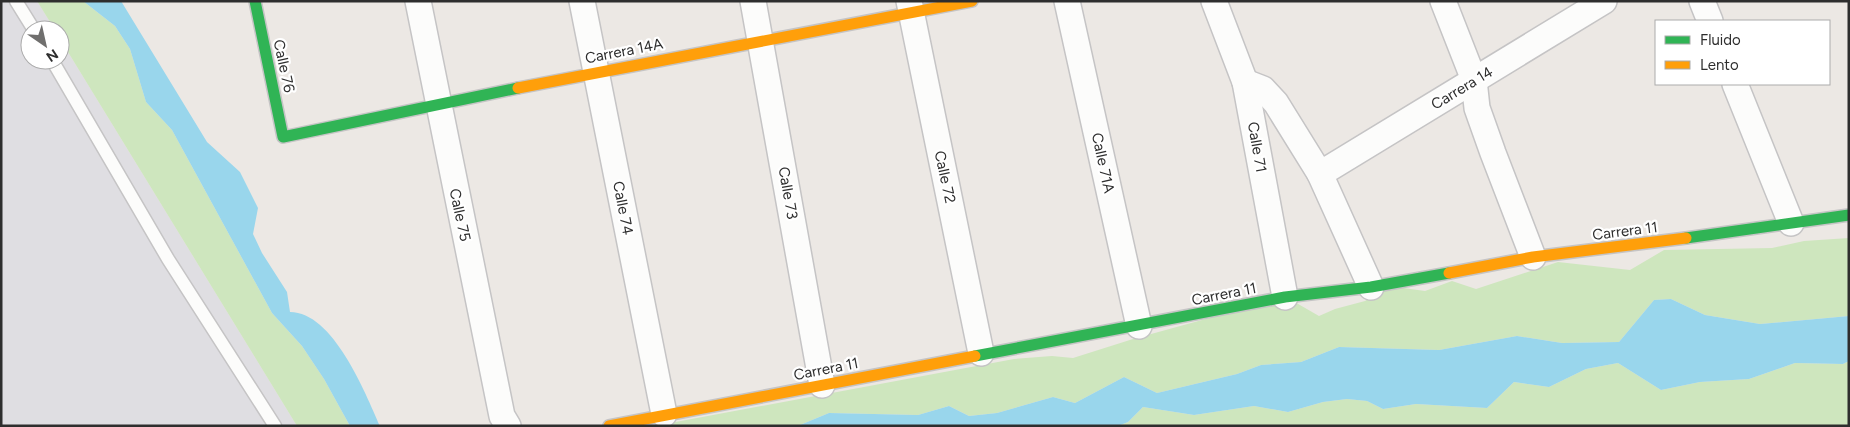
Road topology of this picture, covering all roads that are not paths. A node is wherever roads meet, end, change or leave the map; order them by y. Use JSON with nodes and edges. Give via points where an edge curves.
{"nodes":[{"id":1,"x":16,"y":1,"type":"edge"},
{"id":2,"x":255,"y":1,"type":"edge"},
{"id":3,"x":418,"y":1,"type":"edge"},
{"id":4,"x":582,"y":1,"type":"edge"},
{"id":5,"x":753,"y":1,"type":"edge"},
{"id":6,"x":972,"y":1,"type":"edge"},
{"id":7,"x":1067,"y":1,"type":"edge"},
{"id":8,"x":1214,"y":1,"type":"edge"},
{"id":9,"x":1442,"y":1,"type":"edge"},
{"id":10,"x":1604,"y":1,"type":"edge"},
{"id":11,"x":1702,"y":1,"type":"edge"},
{"id":12,"x":910,"y":7,"type":"edge"},
{"id":13,"x":28,"y":20,"type":"edge"},
{"id":14,"x":1710,"y":20,"type":"edge"},
{"id":15,"x":761,"y":41,"type":"junction"},
{"id":16,"x":58,"y":70,"type":"edge"},
{"id":17,"x":596,"y":71,"type":"junction"},
{"id":18,"x":1474,"y":80,"type":"junction"},
{"id":19,"x":1245,"y":82,"type":"junction"},
{"id":20,"x":1735,"y":85,"type":"edge"},
{"id":21,"x":437,"y":106,"type":"junction"},
{"id":22,"x":284,"y":137,"type":"joint"},
{"id":23,"x":1320,"y":174,"type":"junction"},
{"id":24,"x":1849,"y":215,"type":"edge"},
{"id":25,"x":1791,"y":223,"type":"junction"},
{"id":26,"x":1533,"y":257,"type":"junction"},
{"id":27,"x":1371,"y":287,"type":"junction"},
{"id":28,"x":1284,"y":297,"type":"junction"},
{"id":29,"x":1138,"y":326,"type":"junction"},
{"id":30,"x":981,"y":353,"type":"junction"},
{"id":31,"x":822,"y":385,"type":"junction"},
{"id":32,"x":664,"y":414,"type":"junction"},
{"id":33,"x":275,"y":426,"type":"edge"},
{"id":34,"x":508,"y":426,"type":"edge"},
{"id":35,"x":609,"y":426,"type":"edge"}],
"edges":[{"from":1,"to":13,"type":"lane"},
{"from":2,"to":22,"type":"street","name":"Calle 76"},
{"from":3,"to":21,"type":"street","name":"Calle 75"},
{"from":4,"to":17,"type":"street","name":"Calle 74"},
{"from":5,"to":15,"type":"street","name":"Calle 73"},
{"from":6,"to":12,"type":"street","name":"Carrera 14A"},
{"from":7,"to":29,"type":"street","name":"Calle 71A"},
{"from":8,"to":19,"type":"street","name":"Calle 71"},
{"from":9,"to":18,"type":"street"},
{"from":10,"to":18,"type":"street","name":"Carrera 14"},
{"from":11,"to":14,"type":"street"},
{"from":12,"to":15,"type":"street","name":"Carrera 14A"},
{"from":12,"to":30,"type":"street","name":"Calle 72"},
{"from":15,"to":17,"type":"street","name":"Carrera 14A"},
{"from":15,"to":31,"type":"street","name":"Calle 73"},
{"from":16,"to":33,"type":"lane","via":[[168,259]]},
{"from":17,"to":21,"type":"street","name":"Carrera 14A"},
{"from":17,"to":32,"type":"street","name":"Calle 74"},
{"from":18,"to":23,"type":"street","name":"Carrera 14"},
{"from":18,"to":26,"type":"street","via":[[1477,108]]},
{"from":19,"to":23,"type":"street","via":[[1263,89],[1276,103]]},
{"from":19,"to":28,"type":"street","name":"Calle 71"},
{"from":20,"to":25,"type":"street"},
{"from":21,"to":22,"type":"street","name":"Carrera 14A"},
{"from":21,"to":34,"type":"street","name":"Calle 75","via":[[502,416]]},
{"from":23,"to":27,"type":"street"},
{"from":24,"to":25,"type":"street","name":"Carrera 11"},
{"from":25,"to":26,"type":"street","name":"Carrera 11"},
{"from":26,"to":27,"type":"street","name":"Carrera 11"},
{"from":27,"to":28,"type":"street","name":"Carrera 11"},
{"from":28,"to":29,"type":"street","name":"Carrera 11"},
{"from":29,"to":30,"type":"street","name":"Carrera 11"},
{"from":30,"to":31,"type":"street","name":"Carrera 11"},
{"from":31,"to":32,"type":"street","name":"Carrera 11"},
{"from":32,"to":35,"type":"street","name":"Carrera 11"}]}
